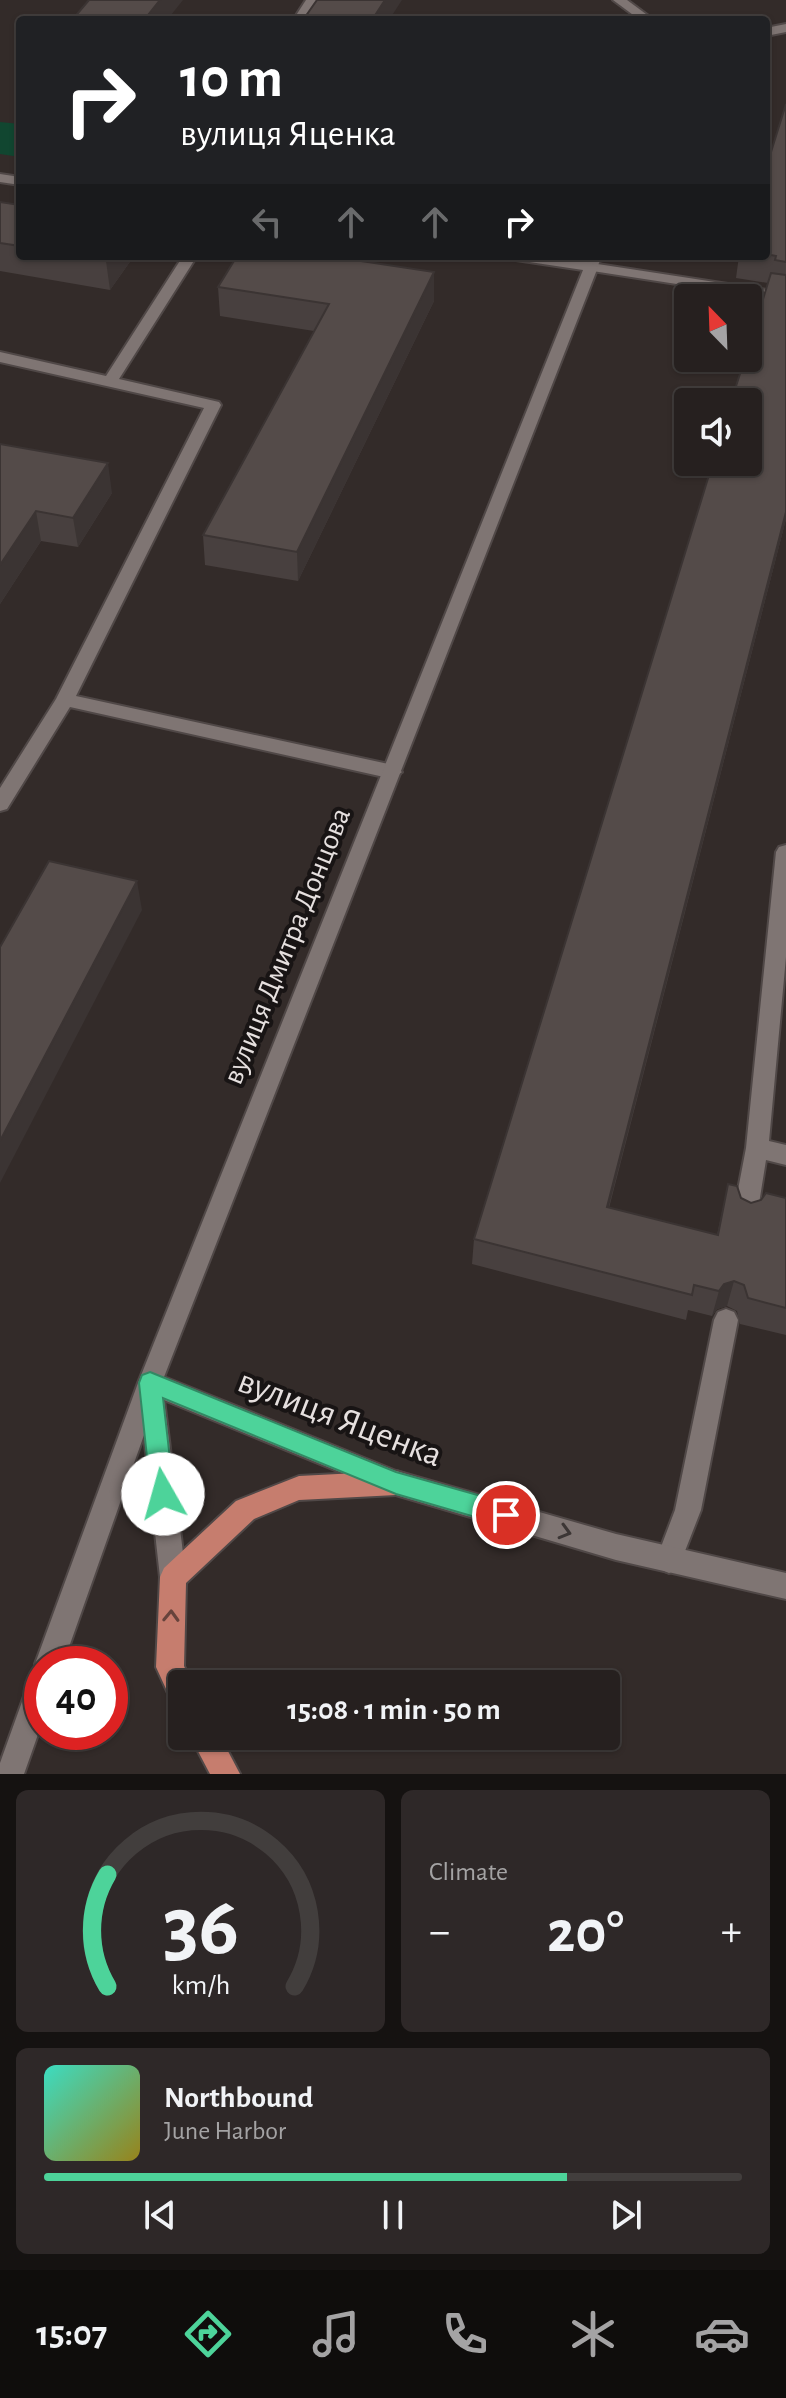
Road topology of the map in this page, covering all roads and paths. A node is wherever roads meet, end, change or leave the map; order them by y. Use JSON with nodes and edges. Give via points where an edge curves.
{"nodes":[{"id":1,"x":619,"y":0,"type":"edge"},
{"id":2,"x":642,"y":16,"type":"edge"},
{"id":3,"x":187,"y":260,"type":"edge"},
{"id":4,"x":567,"y":260,"type":"edge"},
{"id":5,"x":593,"y":262,"type":"edge"},
{"id":6,"x":786,"y":297,"type":"edge"},
{"id":7,"x":0,"y":357,"type":"edge"},
{"id":8,"x":110,"y":382,"type":"junction"},
{"id":9,"x":65,"y":700,"type":"junction"},
{"id":10,"x":393,"y":772,"type":"junction"},
{"id":11,"x":0,"y":804,"type":"edge"},
{"id":12,"x":786,"y":852,"type":"edge"},
{"id":13,"x":757,"y":1148,"type":"junction"},
{"id":14,"x":786,"y":1155,"type":"edge"},
{"id":15,"x":745,"y":1216,"type":"edge"},
{"id":16,"x":726,"y":1320,"type":"edge"},
{"id":17,"x":150,"y":1383,"type":"junction"},
{"id":18,"x":396,"y":1483,"type":"junction"},
{"id":19,"x":669,"y":1560,"type":"junction"},
{"id":20,"x":173,"y":1577,"type":"junction"},
{"id":21,"x":786,"y":1586,"type":"edge"},
{"id":22,"x":55,"y":1646,"type":"edge"},
{"id":23,"x":171,"y":1670,"type":"edge"},
{"id":24,"x":24,"y":1735,"type":"edge"},
{"id":25,"x":212,"y":1750,"type":"edge"},
{"id":26,"x":10,"y":1774,"type":"edge"},
{"id":27,"x":226,"y":1774,"type":"edge"}],
"edges":[{"from":1,"to":2,"type":"street"},
{"from":3,"to":8,"type":"street"},
{"from":4,"to":5,"type":"street"},
{"from":5,"to":6,"type":"street"},
{"from":5,"to":10,"type":"street","name":"вулиця Дмитра Донцова"},
{"from":7,"to":8,"type":"street"},
{"from":8,"to":9,"type":"street","via":[[213,405]]},
{"from":9,"to":10,"type":"street"},
{"from":9,"to":11,"type":"street"},
{"from":10,"to":17,"type":"street","name":"вулиця Дмитра Донцова"},
{"from":12,"to":13,"type":"street"},
{"from":13,"to":14,"type":"street"},
{"from":13,"to":15,"type":"street"},
{"from":16,"to":19,"type":"street","via":[[688,1510]]},
{"from":17,"to":18,"type":"street","name":"вулиця Яценка"},
{"from":17,"to":20,"type":"street"},
{"from":17,"to":22,"type":"street","name":"вулиця Дмитра Донцова"},
{"from":18,"to":19,"type":"street","name":"вулиця Яценка","one_way":true},
{"from":18,"to":20,"type":"main road","via":[[299,1488],[245,1510]]},
{"from":19,"to":21,"type":"street","name":"вулиця Яценка"},
{"from":23,"to":20,"type":"main road","one_way":true},
{"from":24,"to":26,"type":"street"},
{"from":25,"to":27,"type":"main road"}]}
